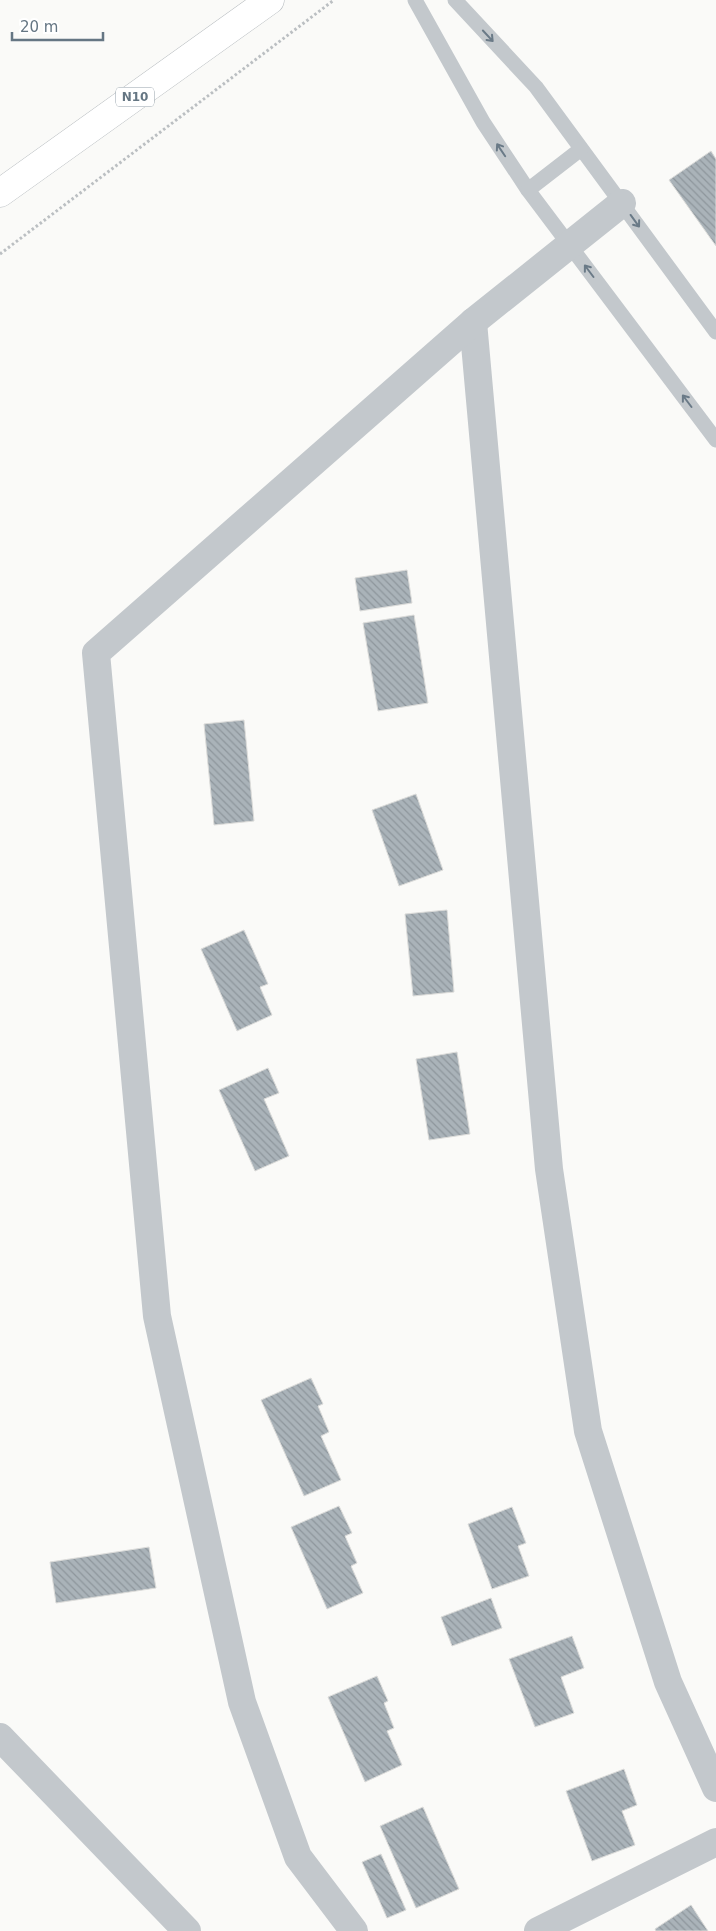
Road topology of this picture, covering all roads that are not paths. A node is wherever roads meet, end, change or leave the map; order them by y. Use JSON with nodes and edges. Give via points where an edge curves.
{"nodes":[{"id":1,"x":270,"y":0,"type":"edge"},
{"id":2,"x":415,"y":0,"type":"edge"},
{"id":3,"x":455,"y":0,"type":"edge"},
{"id":4,"x":581,"y":149,"type":"junction"},
{"id":5,"x":528,"y":190,"type":"junction"},
{"id":6,"x":0,"y":193,"type":"edge"},
{"id":7,"x":622,"y":203,"type":"junction"},
{"id":8,"x":569,"y":245,"type":"junction"},
{"id":9,"x":473,"y":322,"type":"junction"},
{"id":10,"x":716,"y":332,"type":"edge"},
{"id":11,"x":716,"y":440,"type":"edge"},
{"id":12,"x":0,"y":1737,"type":"edge"},
{"id":13,"x":716,"y":1788,"type":"edge"},
{"id":14,"x":716,"y":1842,"type":"edge"},
{"id":15,"x":187,"y":1931,"type":"edge"},
{"id":16,"x":354,"y":1931,"type":"edge"},
{"id":17,"x":538,"y":1931,"type":"edge"}],
"edges":[{"from":1,"to":6,"type":"highway","number":"N10"},
{"from":5,"to":2,"type":"lane","one_way":true,"via":[[482,122]]},
{"from":3,"to":4,"type":"lane","one_way":true,"via":[[536,87]]},
{"from":4,"to":5,"type":"lane"},
{"from":4,"to":7,"type":"lane"},
{"from":5,"to":8,"type":"lane"},
{"from":7,"to":8,"type":"street"},
{"from":7,"to":10,"type":"lane","one_way":true},
{"from":8,"to":9,"type":"street"},
{"from":11,"to":8,"type":"lane","one_way":true},
{"from":9,"to":13,"type":"street","via":[[549,1169],[588,1431],[668,1682]]},
{"from":9,"to":16,"type":"street","via":[[96,653],[156,1316],[242,1702],[298,1857]]},
{"from":12,"to":15,"type":"street"},
{"from":14,"to":17,"type":"street"}]}
